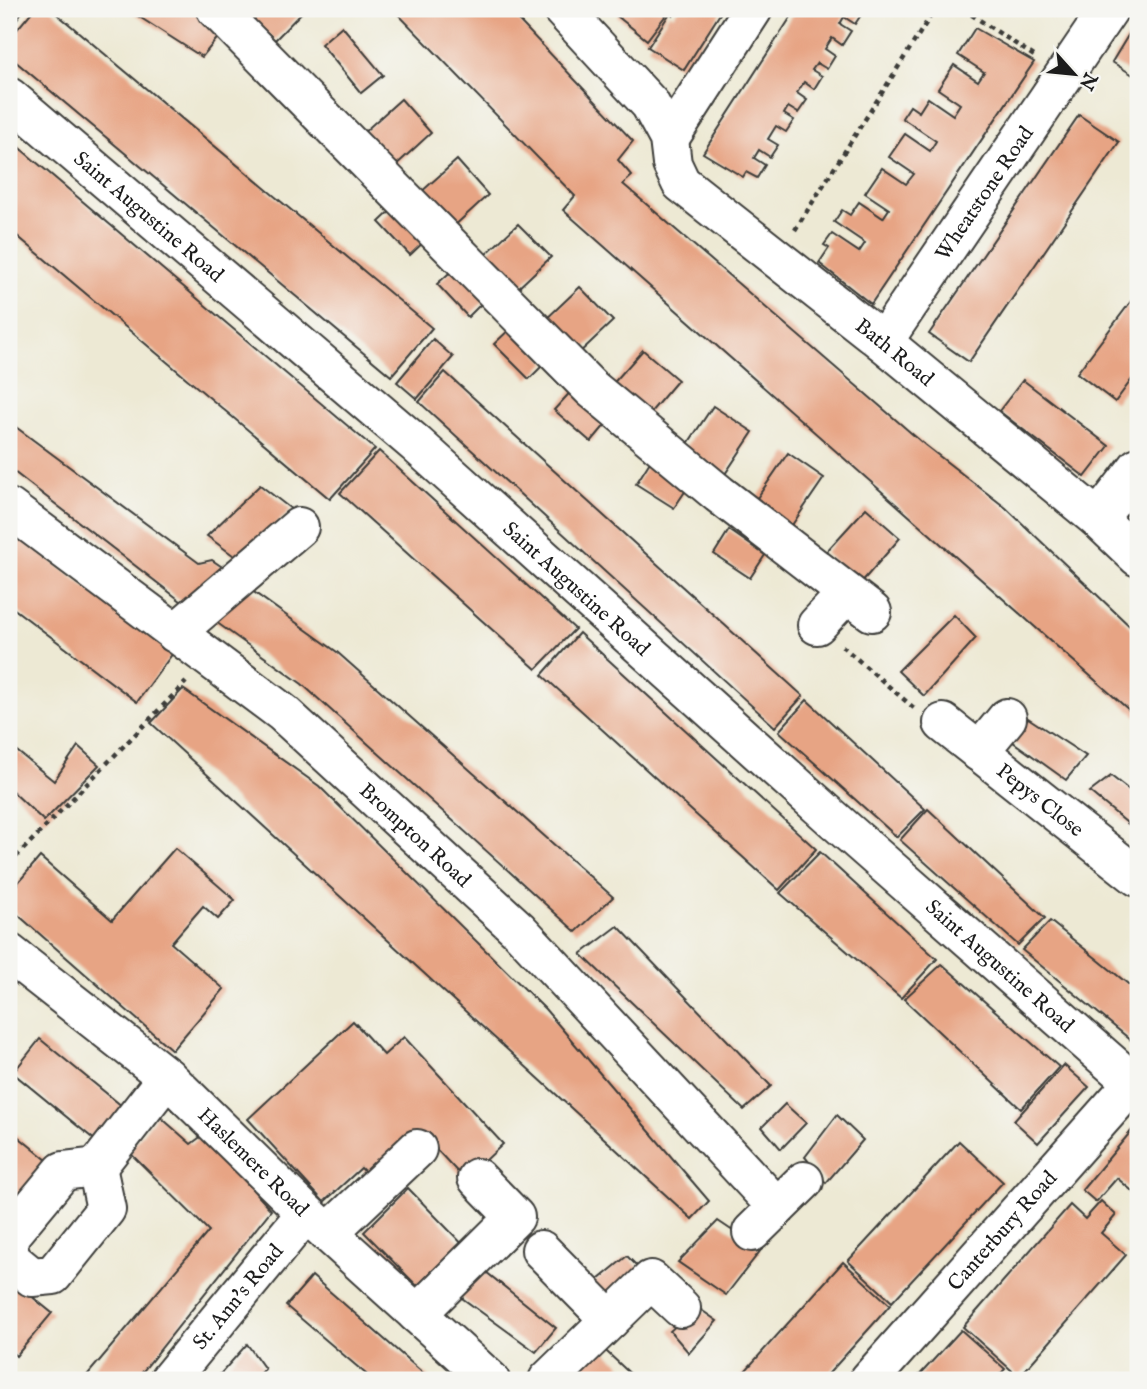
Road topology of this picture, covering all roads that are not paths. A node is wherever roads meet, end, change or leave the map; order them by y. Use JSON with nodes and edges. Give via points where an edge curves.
{"nodes":[{"id":1,"x":216,"y":9,"type":"edge"},
{"id":2,"x":562,"y":9,"type":"edge"},
{"id":3,"x":753,"y":9,"type":"edge"},
{"id":4,"x":1109,"y":9,"type":"edge"},
{"id":5,"x":9,"y":97,"type":"edge"},
{"id":6,"x":669,"y":139,"type":"junction"},
{"id":7,"x":883,"y":342,"type":"junction"},
{"id":8,"x":1138,"y":467,"type":"edge"},
{"id":9,"x":9,"y":508,"type":"edge"},
{"id":10,"x":1098,"y":519,"type":"junction"},
{"id":11,"x":299,"y":527,"type":"dead end"},
{"id":12,"x":1138,"y":557,"type":"edge"},
{"id":13,"x":817,"y":625,"type":"road end"},
{"id":14,"x":175,"y":633,"type":"junction"},
{"id":15,"x":1007,"y":718,"type":"dead end"},
{"id":16,"x":943,"y":723,"type":"road end"},
{"id":17,"x":979,"y":752,"type":"junction"},
{"id":18,"x":1138,"y":877,"type":"edge"},
{"id":19,"x":9,"y":953,"type":"edge"},
{"id":20,"x":167,"y":1077,"type":"junction"},
{"id":21,"x":1136,"y":1085,"type":"edge"},
{"id":22,"x":417,"y":1149,"type":"dead end"},
{"id":23,"x":97,"y":1167,"type":"junction"},
{"id":24,"x":477,"y":1178,"type":"dead end"},
{"id":25,"x":804,"y":1181,"type":"dead end"},
{"id":26,"x":317,"y":1223,"type":"junction"},
{"id":27,"x":9,"y":1236,"type":"edge"},
{"id":28,"x":9,"y":1248,"type":"edge"},
{"id":29,"x":541,"y":1250,"type":"dead end"},
{"id":30,"x":681,"y":1308,"type":"dead end"},
{"id":31,"x":417,"y":1314,"type":"junction"},
{"id":32,"x":610,"y":1320,"type":"junction"},
{"id":33,"x":169,"y":1380,"type":"edge"},
{"id":34,"x":489,"y":1380,"type":"edge"},
{"id":35,"x":548,"y":1380,"type":"edge"},
{"id":36,"x":869,"y":1380,"type":"edge"}],
"edges":[{"from":1,"to":13,"type":"street","via":[[591,388],[860,603]]},
{"from":2,"to":6,"type":"street","name":"Bath Road","via":[[650,104]]},
{"from":3,"to":6,"type":"street"},
{"from":4,"to":7,"type":"street","name":"Wheatstone Road"},
{"from":5,"to":21,"type":"street","name":"Saint Augustine Road","via":[[416,444]]},
{"from":6,"to":7,"type":"street","name":"Bath Road","via":[[672,164],[681,183]]},
{"from":7,"to":10,"type":"street","name":"Bath Road"},
{"from":8,"to":10,"type":"street"},
{"from":9,"to":14,"type":"street","name":"Brompton Road"},
{"from":10,"to":12,"type":"street","name":"Bath Road"},
{"from":11,"to":14,"type":"street"},
{"from":14,"to":25,"type":"street","name":"Brompton Road","via":[[283,713],[519,930],[764,1220]]},
{"from":15,"to":17,"type":"street"},
{"from":16,"to":17,"type":"street","name":"Pepys Close"},
{"from":17,"to":18,"type":"street","name":"Pepys Close"},
{"from":19,"to":20,"type":"street","name":"Haslemere Road"},
{"from":20,"to":23,"type":"street"},
{"from":20,"to":26,"type":"street","name":"Haslemere Road"},
{"from":21,"to":36,"type":"street","name":"Canterbury Road"},
{"from":22,"to":26,"type":"street","name":"St. Ann's Road"},
{"from":23,"to":27,"type":"street","via":[[63,1171]]},
{"from":23,"to":28,"type":"street","via":[[106,1209],[53,1275],[32,1277],[9,1258]]},
{"from":24,"to":31,"type":"street","via":[[515,1217]]},
{"from":26,"to":31,"type":"street","name":"Haslemere Road"},
{"from":26,"to":33,"type":"street","name":"St. Ann's Road"},
{"from":29,"to":32,"type":"street"},
{"from":30,"to":32,"type":"street","via":[[651,1280]]},
{"from":31,"to":34,"type":"street","name":"Haslemere Road"},
{"from":32,"to":35,"type":"street"}]}
